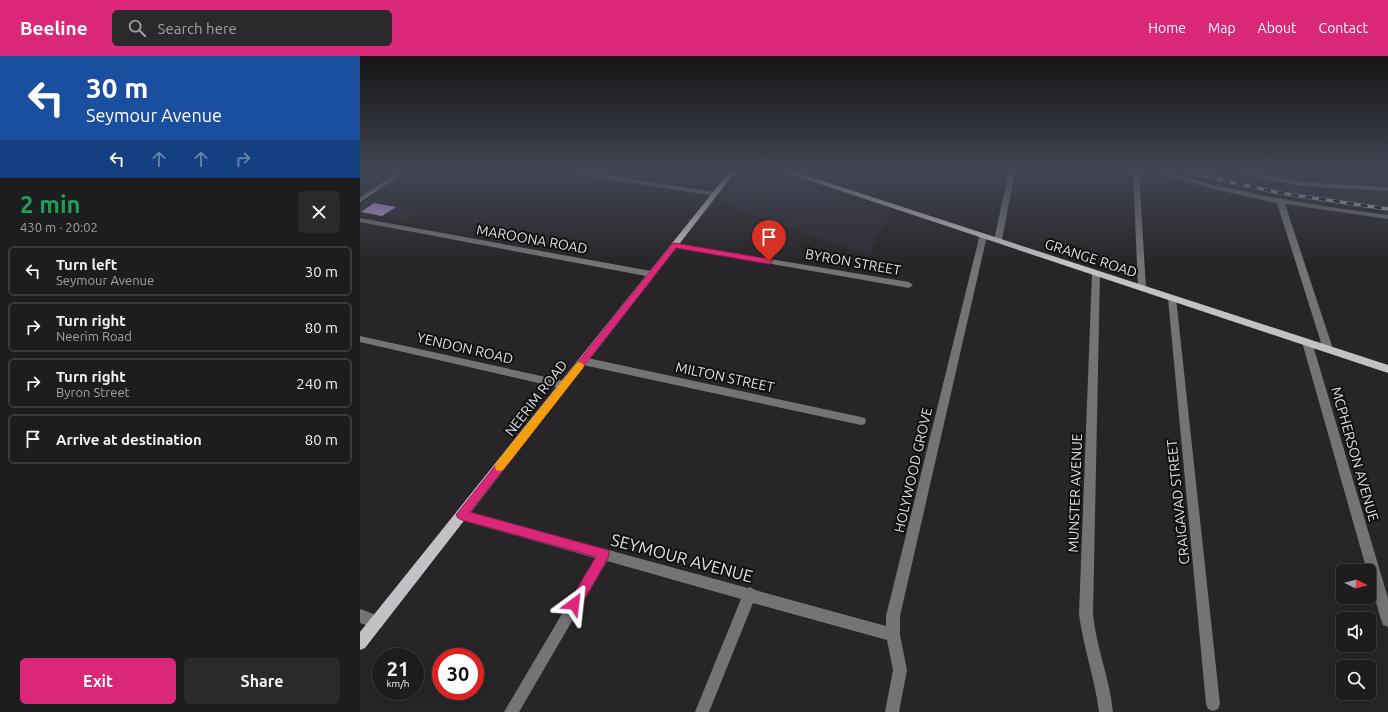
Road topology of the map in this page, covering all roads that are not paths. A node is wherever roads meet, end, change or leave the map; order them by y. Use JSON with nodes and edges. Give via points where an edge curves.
{"nodes":[{"id":1,"x":1280,"y":201,"type":"edge"},
{"id":2,"x":709,"y":202,"type":"edge"},
{"id":3,"x":879,"y":202,"type":"edge"},
{"id":4,"x":1006,"y":202,"type":"edge"},
{"id":5,"x":1138,"y":202,"type":"edge"},
{"id":6,"x":1284,"y":202,"type":"edge"},
{"id":7,"x":1388,"y":217,"type":"edge"},
{"id":8,"x":360,"y":220,"type":"edge"},
{"id":9,"x":983,"y":236,"type":"junction"},
{"id":10,"x":998,"y":240,"type":"junction"},
{"id":11,"x":675,"y":245,"type":"junction"},
{"id":12,"x":1096,"y":273,"type":"junction"},
{"id":13,"x":651,"y":274,"type":"junction"},
{"id":14,"x":909,"y":285,"type":"dead end"},
{"id":15,"x":1142,"y":288,"type":"junction"},
{"id":16,"x":1172,"y":298,"type":"junction"},
{"id":17,"x":360,"y":339,"type":"edge"},
{"id":18,"x":1307,"y":342,"type":"junction"},
{"id":19,"x":1328,"y":350,"type":"junction"},
{"id":20,"x":583,"y":361,"type":"junction"},
{"id":21,"x":1388,"y":369,"type":"edge"},
{"id":22,"x":564,"y":385,"type":"junction"},
{"id":23,"x":861,"y":421,"type":"dead end"},
{"id":24,"x":462,"y":515,"type":"junction"},
{"id":25,"x":604,"y":554,"type":"junction"},
{"id":26,"x":750,"y":594,"type":"junction"},
{"id":27,"x":360,"y":616,"type":"edge"},
{"id":28,"x":1388,"y":620,"type":"edge"},
{"id":29,"x":377,"y":622,"type":"junction"},
{"id":30,"x":893,"y":634,"type":"junction"},
{"id":31,"x":360,"y":643,"type":"edge"},
{"id":32,"x":1213,"y":704,"type":"dead end"},
{"id":33,"x":511,"y":712,"type":"edge"},
{"id":34,"x":702,"y":712,"type":"edge"},
{"id":35,"x":892,"y":712,"type":"edge"},
{"id":36,"x":1106,"y":712,"type":"edge"}],
"edges":[{"from":1,"to":19,"type":"street"},
{"from":2,"to":11,"type":"main road","name":"NEERIM ROAD"},
{"from":3,"to":9,"type":"main road","name":"GRANGE ROAD"},
{"from":4,"to":10,"type":"street"},
{"from":5,"to":15,"type":"street"},
{"from":6,"to":7,"type":"street"},
{"from":8,"to":13,"type":"street","name":"MAROONA ROAD"},
{"from":9,"to":10,"type":"main road","name":"GRANGE ROAD"},
{"from":9,"to":30,"type":"street","name":"HOLYWOOD GROVE","via":[[894,616]]},
{"from":10,"to":12,"type":"main road","name":"GRANGE ROAD"},
{"from":11,"to":13,"type":"main road","name":"NEERIM ROAD"},
{"from":11,"to":14,"type":"street","name":"BYRON STREET"},
{"from":12,"to":15,"type":"main road","name":"GRANGE ROAD"},
{"from":12,"to":36,"type":"street","name":"MUNSTER AVENUE","via":[[1086,614]]},
{"from":13,"to":20,"type":"main road","name":"NEERIM ROAD"},
{"from":15,"to":16,"type":"main road","name":"GRANGE ROAD"},
{"from":16,"to":18,"type":"main road","name":"GRANGE ROAD"},
{"from":16,"to":32,"type":"street","name":"CRAIGAVAD STREET"},
{"from":17,"to":22,"type":"street","name":"YENDON ROAD"},
{"from":18,"to":19,"type":"main road","name":"GRANGE ROAD"},
{"from":18,"to":28,"type":"street","name":"MCPHERSON AVENUE"},
{"from":19,"to":21,"type":"main road","name":"GRANGE ROAD"},
{"from":20,"to":22,"type":"main road","name":"NEERIM ROAD"},
{"from":20,"to":23,"type":"street","name":"MILTON STREET"},
{"from":22,"to":24,"type":"main road","name":"NEERIM ROAD"},
{"from":24,"to":25,"type":"street","name":"SEYMOUR AVENUE"},
{"from":24,"to":29,"type":"main road","name":"NEERIM ROAD"},
{"from":25,"to":26,"type":"street","name":"SEYMOUR AVENUE"},
{"from":25,"to":33,"type":"street"},
{"from":26,"to":30,"type":"street","name":"SEYMOUR AVENUE"},
{"from":26,"to":34,"type":"street"},
{"from":27,"to":29,"type":"street"},
{"from":29,"to":31,"type":"main road","name":"NEERIM ROAD"},
{"from":30,"to":35,"type":"street","name":"HOLYWOOD GROVE","via":[[900,670]]}]}
